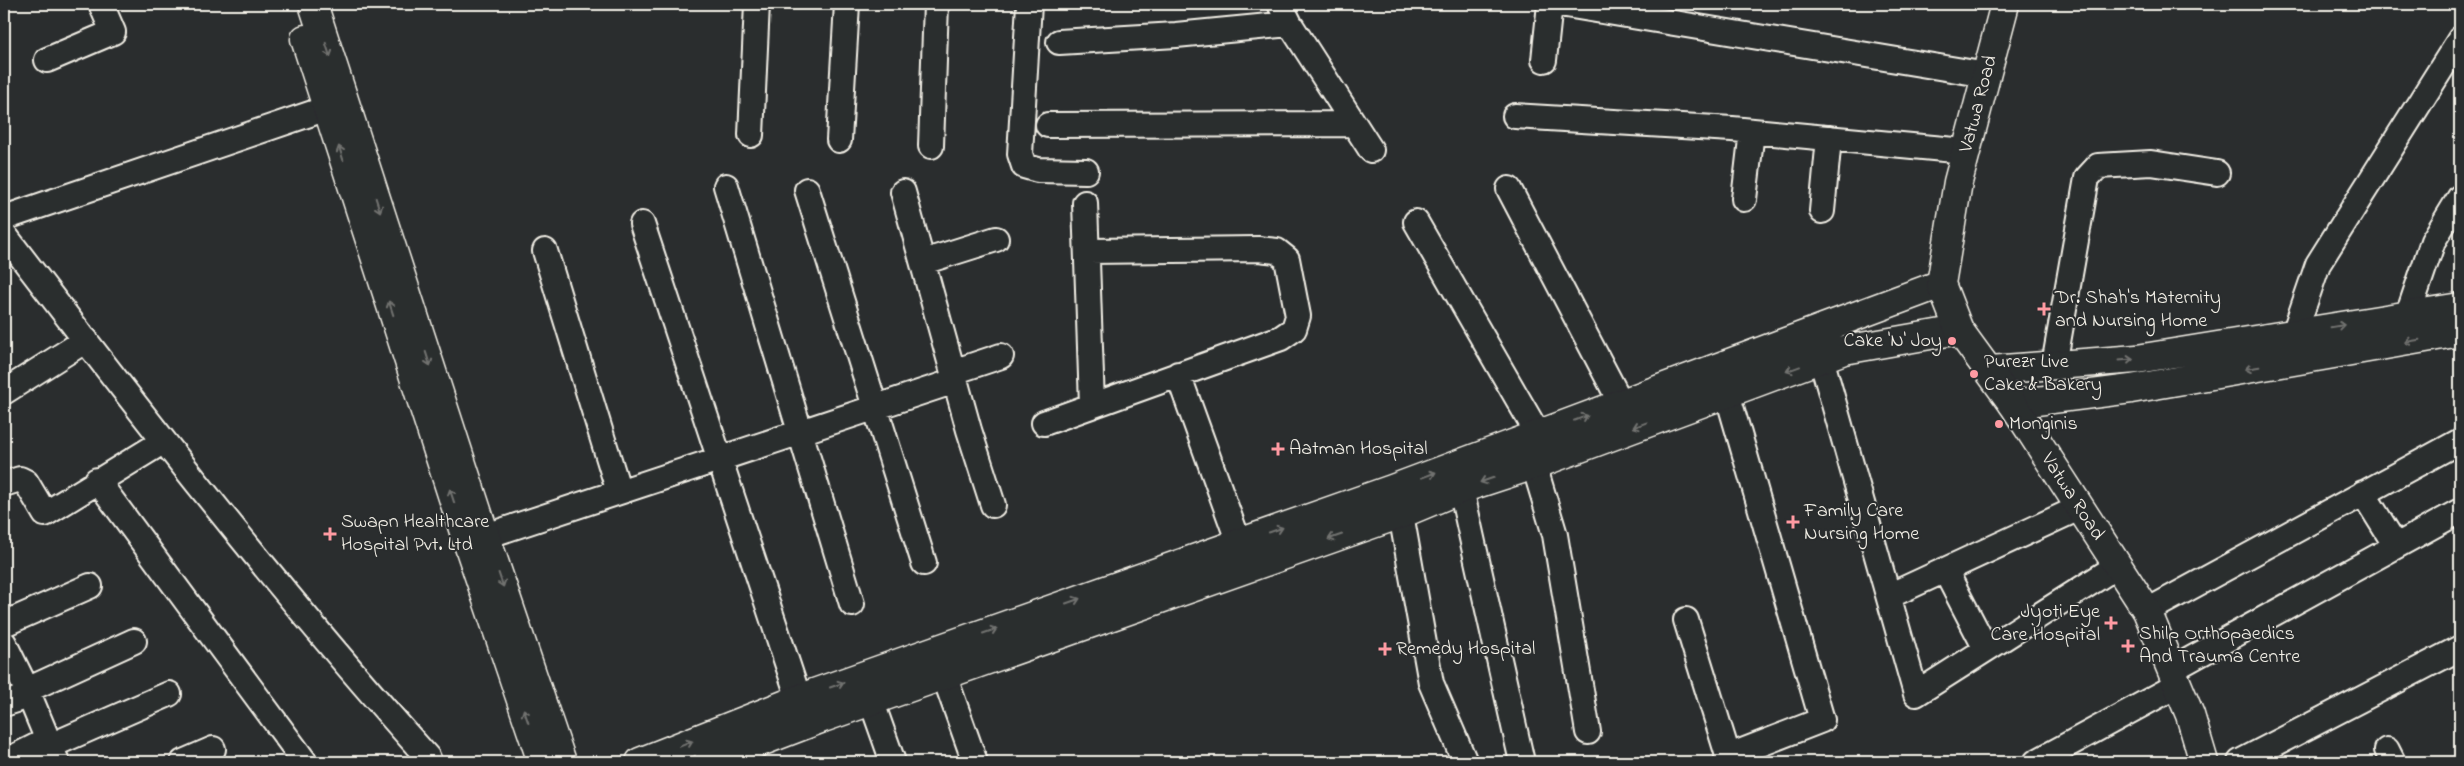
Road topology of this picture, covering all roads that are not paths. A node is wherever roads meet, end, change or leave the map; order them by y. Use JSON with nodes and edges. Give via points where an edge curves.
{"nodes":[{"id":1,"x":101,"y":4,"type":"edge"},
{"id":2,"x":294,"y":4,"type":"edge"},
{"id":3,"x":313,"y":4,"type":"edge"},
{"id":4,"x":757,"y":4,"type":"edge"},
{"id":5,"x":847,"y":4,"type":"edge"},
{"id":6,"x":936,"y":4,"type":"edge"},
{"id":7,"x":1029,"y":4,"type":"edge"},
{"id":8,"x":1550,"y":4,"type":"edge"},
{"id":9,"x":1560,"y":4,"type":"edge"},
{"id":10,"x":2005,"y":4,"type":"edge"},
{"id":11,"x":1285,"y":14,"type":"edge"},
{"id":12,"x":2460,"y":39,"type":"edge"},
{"id":13,"x":1059,"y":42,"type":"dead end"},
{"id":14,"x":47,"y":60,"type":"dead end"},
{"id":15,"x":1544,"y":60,"type":"dead end"},
{"id":16,"x":1987,"y":75,"type":"junction"},
{"id":17,"x":336,"y":105,"type":"junction"},
{"id":18,"x":1515,"y":116,"type":"dead end"},
{"id":19,"x":1354,"y":124,"type":"junction"},
{"id":20,"x":1048,"y":125,"type":"dead end"},
{"id":21,"x":1752,"y":131,"type":"junction"},
{"id":22,"x":751,"y":135,"type":"dead end"},
{"id":23,"x":1829,"y":138,"type":"junction"},
{"id":24,"x":839,"y":140,"type":"dead end"},
{"id":25,"x":931,"y":146,"type":"dead end"},
{"id":26,"x":1371,"y":150,"type":"dead end"},
{"id":27,"x":1966,"y":151,"type":"junction"},
{"id":28,"x":1086,"y":171,"type":"dead end"},
{"id":29,"x":2218,"y":173,"type":"dead end"},
{"id":30,"x":726,"y":186,"type":"dead end"},
{"id":31,"x":1509,"y":188,"type":"dead end"},
{"id":32,"x":807,"y":190,"type":"dead end"},
{"id":33,"x":903,"y":192,"type":"dead end"},
{"id":34,"x":2460,"y":197,"type":"edge"},
{"id":35,"x":1744,"y":200,"type":"dead end"},
{"id":36,"x":1086,"y":203,"type":"dead end"},
{"id":37,"x":1822,"y":211,"type":"dead end"},
{"id":38,"x":4,"y":218,"type":"edge"},
{"id":39,"x":1416,"y":222,"type":"dead end"},
{"id":40,"x":642,"y":224,"type":"dead end"},
{"id":41,"x":996,"y":239,"type":"dead end"},
{"id":42,"x":5,"y":240,"type":"edge"},
{"id":43,"x":545,"y":251,"type":"dead end"},
{"id":44,"x":1089,"y":251,"type":"junction"},
{"id":45,"x":923,"y":262,"type":"junction"},
{"id":46,"x":1941,"y":284,"type":"junction"},
{"id":47,"x":2460,"y":307,"type":"edge"},
{"id":48,"x":2408,"y":315,"type":"junction"},
{"id":49,"x":1959,"y":330,"type":"junction"},
{"id":50,"x":2460,"y":332,"type":"edge"},
{"id":51,"x":2294,"y":334,"type":"junction"},
{"id":52,"x":86,"y":340,"type":"junction"},
{"id":53,"x":1002,"y":356,"type":"dead end"},
{"id":54,"x":1822,"y":358,"type":"junction"},
{"id":55,"x":2054,"y":365,"type":"junction"},
{"id":56,"x":1990,"y":370,"type":"junction"},
{"id":57,"x":1178,"y":374,"type":"junction"},
{"id":58,"x":954,"y":376,"type":"junction"},
{"id":59,"x":4,"y":392,"type":"edge"},
{"id":60,"x":1727,"y":393,"type":"junction"},
{"id":61,"x":1621,"y":403,"type":"junction"},
{"id":62,"x":2013,"y":404,"type":"junction"},
{"id":63,"x":1092,"y":405,"type":"junction"},
{"id":64,"x":874,"y":408,"type":"junction"},
{"id":65,"x":1044,"y":423,"type":"dead end"},
{"id":66,"x":801,"y":432,"type":"junction"},
{"id":67,"x":1538,"y":434,"type":"junction"},
{"id":68,"x":164,"y":441,"type":"junction"},
{"id":69,"x":2460,"y":441,"type":"edge"},
{"id":70,"x":720,"y":459,"type":"junction"},
{"id":71,"x":1534,"y":465,"type":"junction"},
{"id":72,"x":96,"y":480,"type":"junction"},
{"id":73,"x":4,"y":484,"type":"edge"},
{"id":74,"x":1461,"y":489,"type":"junction"},
{"id":75,"x":619,"y":492,"type":"junction"},
{"id":76,"x":2363,"y":494,"type":"junction"},
{"id":77,"x":1397,"y":501,"type":"junction"},
{"id":78,"x":993,"y":505,"type":"dead end"},
{"id":79,"x":2079,"y":508,"type":"junction"},
{"id":80,"x":2460,"y":511,"type":"edge"},
{"id":81,"x":477,"y":539,"type":"junction"},
{"id":82,"x":1239,"y":543,"type":"junction"},
{"id":83,"x":2396,"y":546,"type":"junction"},
{"id":84,"x":924,"y":563,"type":"dead end"},
{"id":85,"x":2117,"y":566,"type":"junction"},
{"id":86,"x":1945,"y":570,"type":"junction"},
{"id":87,"x":90,"y":586,"type":"dead end"},
{"id":88,"x":1889,"y":596,"type":"junction"},
{"id":89,"x":852,"y":604,"type":"dead end"},
{"id":90,"x":2147,"y":611,"type":"junction"},
{"id":91,"x":1686,"y":620,"type":"dead end"},
{"id":92,"x":4,"y":624,"type":"edge"},
{"id":93,"x":134,"y":642,"type":"dead end"},
{"id":94,"x":4,"y":643,"type":"edge"},
{"id":95,"x":2460,"y":648,"type":"edge"},
{"id":96,"x":1986,"y":649,"type":"junction"},
{"id":97,"x":944,"y":675,"type":"junction"},
{"id":98,"x":2174,"y":678,"type":"junction"},
{"id":99,"x":28,"y":693,"type":"junction"},
{"id":100,"x":169,"y":694,"type":"dead end"},
{"id":101,"x":799,"y":699,"type":"junction"},
{"id":102,"x":871,"y":700,"type":"junction"},
{"id":103,"x":4,"y":704,"type":"edge"},
{"id":104,"x":1588,"y":732,"type":"dead end"},
{"id":105,"x":213,"y":749,"type":"dead end"},
{"id":106,"x":52,"y":750,"type":"edge"},
{"id":107,"x":1728,"y":760,"type":"edge"},
{"id":108,"x":432,"y":761,"type":"edge"},
{"id":109,"x":4,"y":762,"type":"edge"},
{"id":110,"x":183,"y":762,"type":"edge"},
{"id":111,"x":305,"y":762,"type":"edge"},
{"id":112,"x":542,"y":762,"type":"edge"},
{"id":113,"x":562,"y":762,"type":"edge"},
{"id":114,"x":640,"y":762,"type":"edge"},
{"id":115,"x":708,"y":762,"type":"edge"},
{"id":116,"x":893,"y":762,"type":"edge"},
{"id":117,"x":975,"y":762,"type":"edge"},
{"id":118,"x":1465,"y":762,"type":"edge"},
{"id":119,"x":1522,"y":762,"type":"edge"},
{"id":120,"x":2036,"y":762,"type":"edge"},
{"id":121,"x":2204,"y":762,"type":"edge"},
{"id":122,"x":2240,"y":762,"type":"edge"}],
"edges":[{"from":1,"to":14,"type":"street","via":[[113,32]]},
{"from":2,"to":17,"type":"street"},
{"from":3,"to":17,"type":"street","one_way":true},
{"from":4,"to":22,"type":"street"},
{"from":5,"to":24,"type":"street"},
{"from":6,"to":25,"type":"street"},
{"from":7,"to":28,"type":"street","via":[[1020,154],[1024,166],[1038,170]]},
{"from":8,"to":15,"type":"street"},
{"from":9,"to":16,"type":"street"},
{"from":10,"to":16,"type":"street","name":"Vatwa Road"},
{"from":11,"to":13,"type":"street","via":[[1176,35]]},
{"from":11,"to":19,"type":"street"},
{"from":12,"to":51,"type":"street","via":[[2318,264]]},
{"from":16,"to":27,"type":"street","name":"Vatwa Road"},
{"from":17,"to":38,"type":"street"},
{"from":17,"to":81,"type":"street"},
{"from":18,"to":21,"type":"street"},
{"from":19,"to":20,"type":"street"},
{"from":19,"to":26,"type":"street"},
{"from":21,"to":23,"type":"street"},
{"from":21,"to":35,"type":"street"},
{"from":23,"to":27,"type":"street"},
{"from":23,"to":37,"type":"street"},
{"from":27,"to":46,"type":"street","name":"Vatwa Road"},
{"from":29,"to":55,"type":"street","via":[[2151,163],[2098,166],[2087,178]]},
{"from":30,"to":66,"type":"street"},
{"from":31,"to":61,"type":"street"},
{"from":32,"to":64,"type":"street"},
{"from":33,"to":45,"type":"street"},
{"from":34,"to":48,"type":"street","via":[[2433,241]]},
{"from":36,"to":44,"type":"street"},
{"from":39,"to":67,"type":"street"},
{"from":40,"to":70,"type":"street"},
{"from":41,"to":45,"type":"street"},
{"from":42,"to":52,"type":"street"},
{"from":43,"to":75,"type":"street"},
{"from":44,"to":57,"type":"street","via":[[1258,249],[1277,251],[1287,259],[1298,316],[1294,329],[1281,338]]},
{"from":44,"to":63,"type":"street"},
{"from":45,"to":58,"type":"street"},
{"from":46,"to":49,"type":"street","name":"Vatwa Road"},
{"from":46,"to":61,"type":"street"},
{"from":47,"to":48,"type":"street"},
{"from":51,"to":48,"type":"street","one_way":true},
{"from":49,"to":54,"type":"street","via":[[1844,350]]},
{"from":49,"to":56,"type":"street","name":"Vatwa Road"},
{"from":50,"to":62,"type":"street","one_way":true,"via":[[2131,389]]},
{"from":55,"to":51,"type":"street","one_way":true,"via":[[2137,359]]},
{"from":52,"to":59,"type":"street"},
{"from":52,"to":68,"type":"street"},
{"from":53,"to":58,"type":"street"},
{"from":54,"to":60,"type":"street","one_way":true},
{"from":54,"to":88,"type":"street"},
{"from":55,"to":56,"type":"street"},
{"from":56,"to":62,"type":"street","name":"Vatwa Road"},
{"from":57,"to":63,"type":"street"},
{"from":57,"to":82,"type":"street"},
{"from":58,"to":64,"type":"street"},
{"from":58,"to":78,"type":"street"},
{"from":60,"to":71,"type":"street","one_way":true},
{"from":60,"to":107,"type":"street","via":[[1822,720]]},
{"from":67,"to":61,"type":"street","one_way":true},
{"from":62,"to":79,"type":"street","name":"Vatwa Road"},
{"from":63,"to":65,"type":"street"},
{"from":64,"to":66,"type":"street"},
{"from":64,"to":84,"type":"street"},
{"from":66,"to":70,"type":"street"},
{"from":66,"to":89,"type":"street"},
{"from":77,"to":67,"type":"street","one_way":true},
{"from":68,"to":72,"type":"street"},
{"from":68,"to":108,"type":"street","via":[[330,648]]},
{"from":69,"to":76,"type":"street"},
{"from":70,"to":75,"type":"street"},
{"from":70,"to":101,"type":"street"},
{"from":71,"to":74,"type":"street","one_way":true},
{"from":71,"to":104,"type":"street","via":[[1555,535]]},
{"from":72,"to":73,"type":"street","via":[[45,514],[26,482],[20,479]]},
{"from":72,"to":111,"type":"street"},
{"from":74,"to":77,"type":"street"},
{"from":74,"to":119,"type":"street"},
{"from":75,"to":81,"type":"street"},
{"from":76,"to":83,"type":"street"},
{"from":76,"to":90,"type":"street"},
{"from":82,"to":77,"type":"street","one_way":true},
{"from":77,"to":97,"type":"street","one_way":true},
{"from":77,"to":118,"type":"street","via":[[1431,683]]},
{"from":79,"to":85,"type":"street","name":"Vatwa Road"},
{"from":79,"to":86,"type":"street"},
{"from":80,"to":83,"type":"street"},
{"from":112,"to":81,"type":"street","one_way":true},
{"from":81,"to":113,"type":"street","one_way":true},
{"from":101,"to":82,"type":"street","one_way":true},
{"from":83,"to":98,"type":"street"},
{"from":85,"to":90,"type":"street","name":"Vatwa Road"},
{"from":85,"to":96,"type":"street"},
{"from":86,"to":88,"type":"street"},
{"from":86,"to":96,"type":"street"},
{"from":87,"to":92,"type":"street"},
{"from":88,"to":96,"type":"street","via":[[1916,694]]},
{"from":90,"to":98,"type":"street","name":"Vatwa Road"},
{"from":91,"to":107,"type":"street"},
{"from":93,"to":99,"type":"street"},
{"from":94,"to":99,"type":"street"},
{"from":95,"to":122,"type":"street"},
{"from":97,"to":102,"type":"street"},
{"from":97,"to":117,"type":"street"},
{"from":98,"to":120,"type":"street"},
{"from":98,"to":121,"type":"street","name":"Vatwa Road"},
{"from":99,"to":103,"type":"street"},
{"from":99,"to":106,"type":"street"},
{"from":100,"to":106,"type":"street"},
{"from":114,"to":101,"type":"street","one_way":true},
{"from":102,"to":115,"type":"street"},
{"from":102,"to":116,"type":"street"},
{"from":105,"to":110,"type":"street"},
{"from":106,"to":109,"type":"street"}]}
